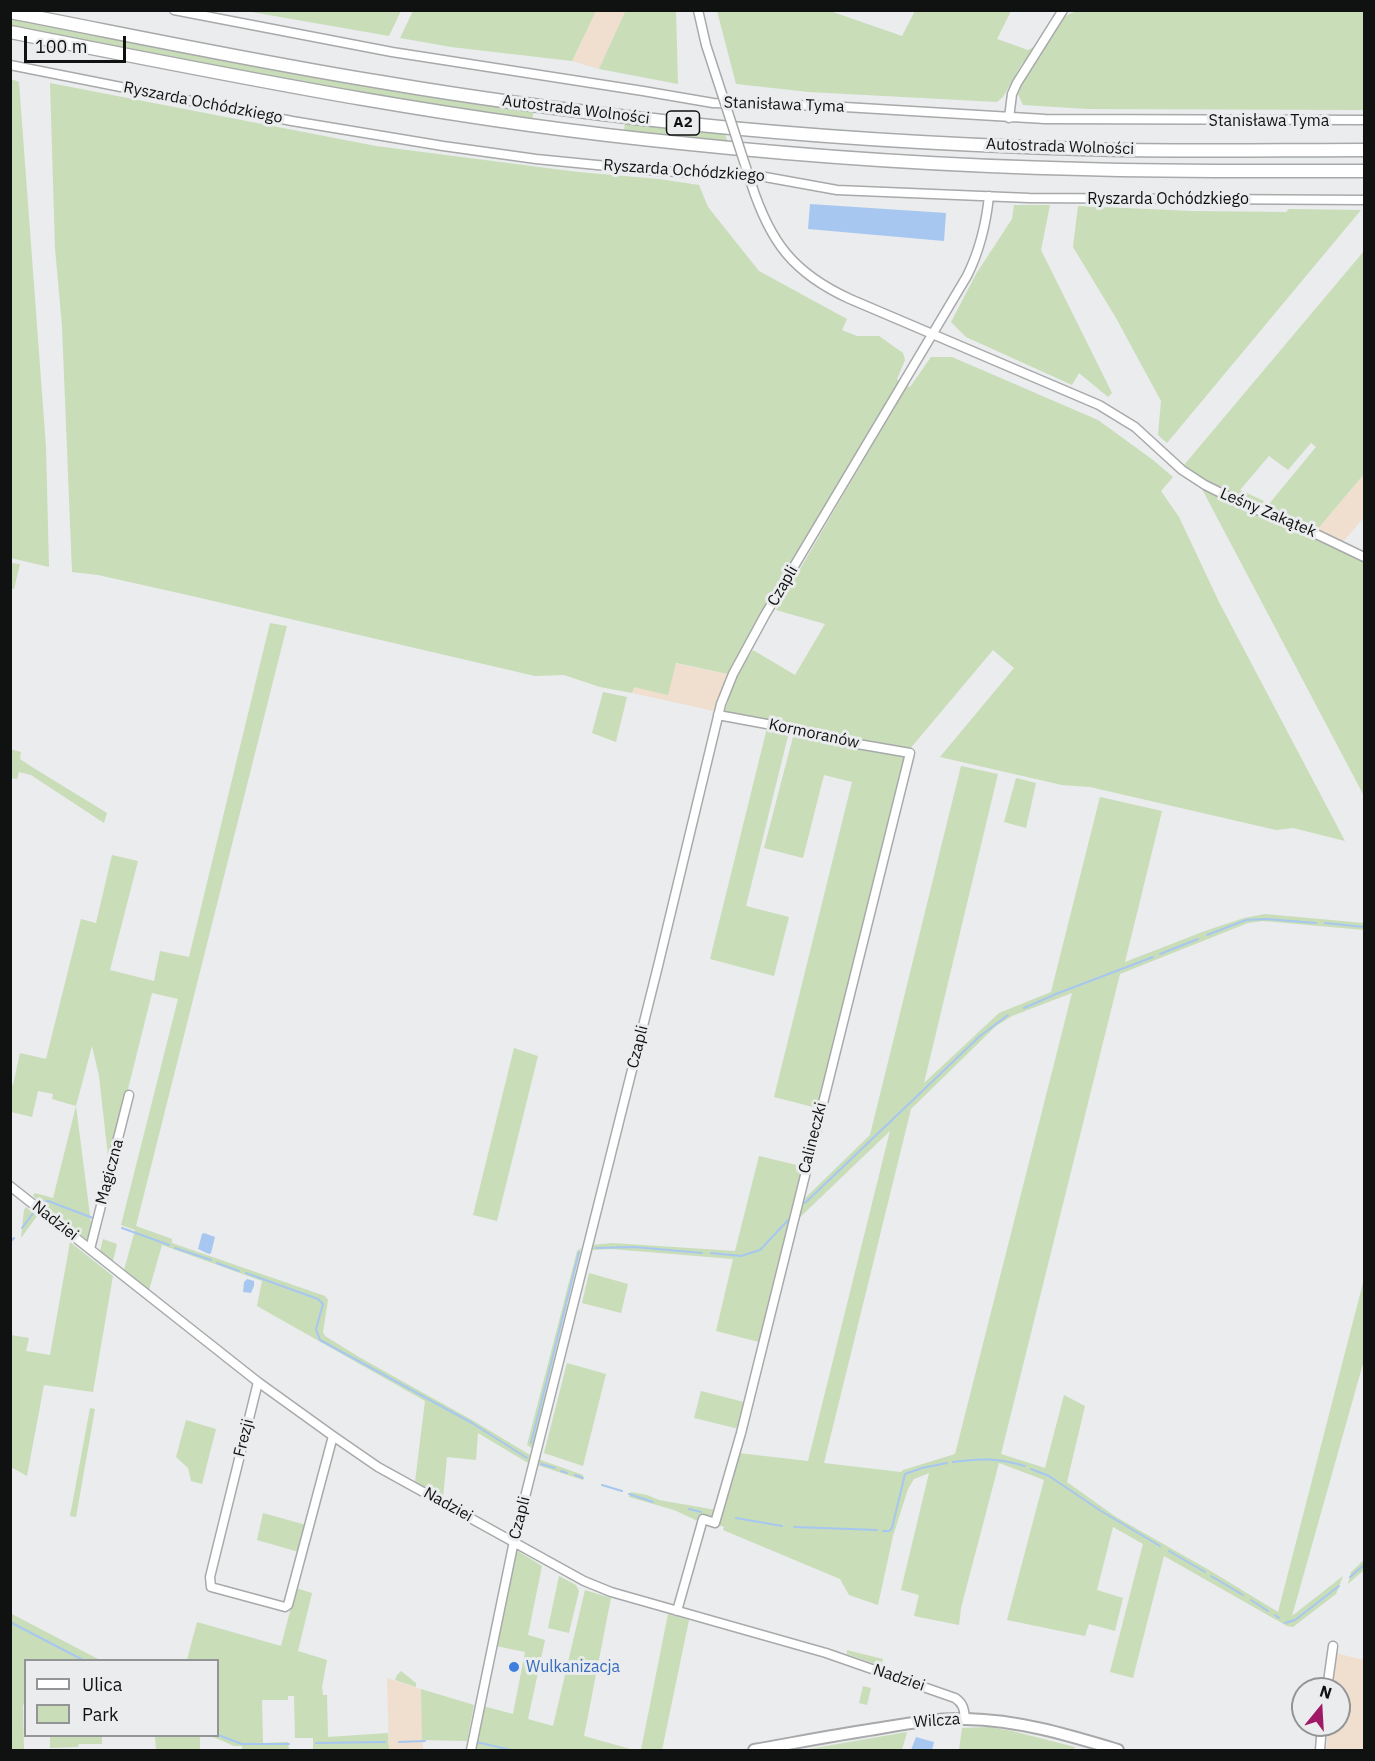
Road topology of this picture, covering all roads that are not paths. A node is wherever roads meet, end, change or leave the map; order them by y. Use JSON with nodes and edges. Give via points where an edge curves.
{"nodes":[{"id":1,"x":174,"y":10,"type":"edge"},
{"id":2,"x":699,"y":10,"type":"edge"},
{"id":3,"x":1063,"y":10,"type":"edge"},
{"id":4,"x":10,"y":12,"type":"edge"},
{"id":5,"x":10,"y":32,"type":"edge"},
{"id":6,"x":10,"y":65,"type":"edge"},
{"id":7,"x":1010,"y":118,"type":"junction"},
{"id":8,"x":1365,"y":120,"type":"edge"},
{"id":9,"x":1365,"y":150,"type":"edge"},
{"id":10,"x":1365,"y":171,"type":"edge"},
{"id":11,"x":989,"y":196,"type":"junction"},
{"id":12,"x":1365,"y":200,"type":"edge"},
{"id":13,"x":932,"y":334,"type":"junction"},
{"id":14,"x":1365,"y":557,"type":"edge"},
{"id":15,"x":718,"y":715,"type":"junction"},
{"id":16,"x":910,"y":753,"type":"joint"},
{"id":17,"x":129,"y":1095,"type":"dead end"},
{"id":18,"x":10,"y":1186,"type":"edge"},
{"id":19,"x":90,"y":1249,"type":"junction"},
{"id":20,"x":258,"y":1382,"type":"junction"},
{"id":21,"x":333,"y":1436,"type":"junction"},
{"id":22,"x":514,"y":1541,"type":"junction"},
{"id":23,"x":677,"y":1611,"type":"junction"},
{"id":24,"x":1333,"y":1646,"type":"dead end"},
{"id":25,"x":1329,"y":1677,"type":"edge"},
{"id":26,"x":965,"y":1718,"type":"junction"},
{"id":27,"x":471,"y":1750,"type":"edge"},
{"id":28,"x":754,"y":1750,"type":"edge"},
{"id":29,"x":1118,"y":1750,"type":"edge"}],
"edges":[{"from":1,"to":7,"type":"street","name":"Stanisława Tyma","via":[[423,57],[713,103]]},
{"from":2,"to":13,"type":"street","name":"Leśny Zakątek","bridge":true,"via":[[706,45],[750,183],[763,218],[785,253],[833,291]]},
{"from":3,"to":7,"type":"street","via":[[1017,83]]},
{"from":4,"to":9,"type":"highway","name":"Autostrada Wolności","number":"A2","via":[[380,82],[681,123],[983,146]]},
{"from":5,"to":10,"type":"highway","name":"Autostrada Wolności","number":"A2","via":[[376,102],[678,143],[981,166]]},
{"from":6,"to":11,"type":"street","name":"Ryszarda Ochódzkiego","via":[[292,121],[496,154],[658,171],[754,175],[837,190]]},
{"from":7,"to":8,"type":"street","name":"Stanisława Tyma"},
{"from":11,"to":12,"type":"street","name":"Ryszarda Ochódzkiego"},
{"from":11,"to":13,"type":"street","name":"Czapli","via":[[984,231],[973,263]]},
{"from":13,"to":14,"type":"street","name":"Leśny Zakątek","via":[[1099,405],[1135,428],[1174,464],[1205,485]]},
{"from":13,"to":15,"type":"street","name":"Czapli","via":[[765,615],[733,674]]},
{"from":15,"to":16,"type":"street","name":"Kormoranów"},
{"from":15,"to":22,"type":"street","name":"Czapli"},
{"from":16,"to":23,"type":"street","name":"Calineczki","via":[[743,1423],[715,1523],[703,1519]]},
{"from":17,"to":19,"type":"street","name":"Magiczna"},
{"from":18,"to":19,"type":"street","name":"Nadziei"},
{"from":19,"to":20,"type":"street","name":"Nadziei"},
{"from":20,"to":21,"type":"street","name":"Nadziei"},
{"from":20,"to":21,"type":"street","name":"Frezji","via":[[210,1577],[212,1587],[287,1606]]},
{"from":21,"to":22,"type":"street","name":"Nadziei","via":[[378,1467]]},
{"from":22,"to":23,"type":"street","name":"Nadziei","via":[[584,1581]]},
{"from":22,"to":27,"type":"street","name":"Czapli"},
{"from":23,"to":26,"type":"street","name":"Nadziei","via":[[825,1653],[952,1697],[962,1704]]},
{"from":24,"to":25,"type":"street"},
{"from":26,"to":28,"type":"main road","name":"Wilcza","via":[[920,1721]]},
{"from":26,"to":29,"type":"main road","name":"Wilcza","via":[[1042,1728]]}]}
